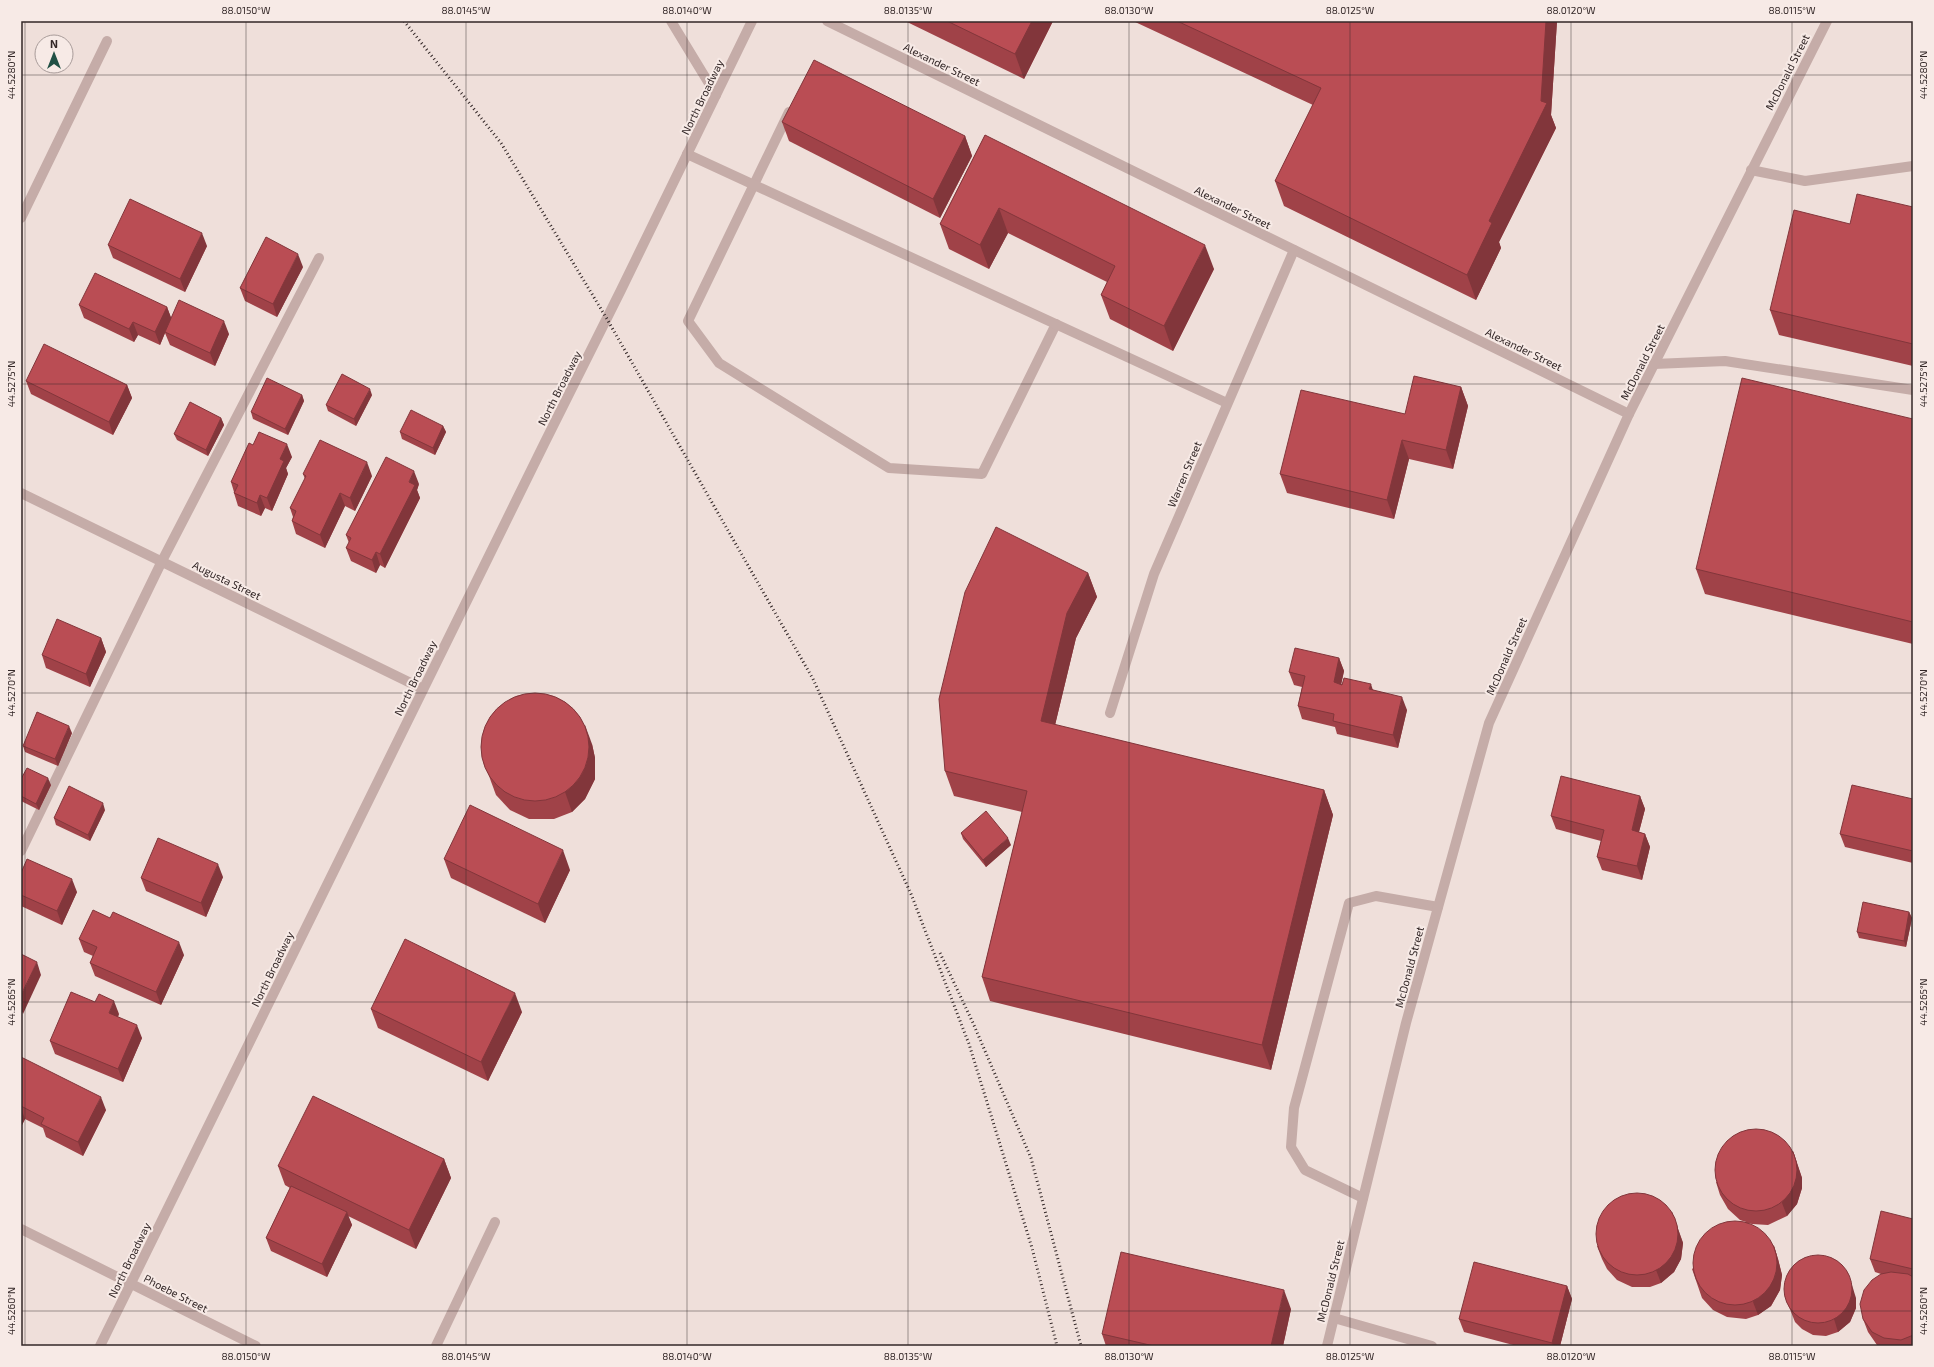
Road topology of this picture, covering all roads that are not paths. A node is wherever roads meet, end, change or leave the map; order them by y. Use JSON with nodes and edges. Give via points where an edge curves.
{"nodes":[{"id":1,"x":671,"y":21,"type":"edge"},
{"id":2,"x":752,"y":21,"type":"edge"},
{"id":3,"x":826,"y":21,"type":"edge"},
{"id":4,"x":1827,"y":21,"type":"edge"},
{"id":5,"x":107,"y":41,"type":"dead end"},
{"id":6,"x":716,"y":95,"type":"junction"},
{"id":7,"x":794,"y":101,"type":"edge"},
{"id":8,"x":687,"y":154,"type":"junction"},
{"id":9,"x":1913,"y":166,"type":"edge"},
{"id":10,"x":1751,"y":170,"type":"junction"},
{"id":11,"x":753,"y":185,"type":"junction"},
{"id":12,"x":21,"y":218,"type":"edge"},
{"id":13,"x":1294,"y":250,"type":"junction"},
{"id":14,"x":319,"y":258,"type":"dead end"},
{"id":15,"x":1056,"y":324,"type":"junction"},
{"id":16,"x":1654,"y":364,"type":"junction"},
{"id":17,"x":1913,"y":390,"type":"edge"},
{"id":18,"x":1227,"y":403,"type":"junction"},
{"id":19,"x":1628,"y":414,"type":"junction"},
{"id":20,"x":21,"y":493,"type":"edge"},
{"id":21,"x":162,"y":561,"type":"junction"},
{"id":22,"x":423,"y":689,"type":"junction"},
{"id":23,"x":1110,"y":713,"type":"dead end"},
{"id":24,"x":21,"y":851,"type":"edge"},
{"id":25,"x":1438,"y":907,"type":"junction"},
{"id":26,"x":1363,"y":1198,"type":"junction"},
{"id":27,"x":495,"y":1222,"type":"dead end"},
{"id":28,"x":21,"y":1229,"type":"edge"},
{"id":29,"x":131,"y":1283,"type":"junction"},
{"id":30,"x":1334,"y":1318,"type":"junction"},
{"id":31,"x":100,"y":1346,"type":"edge"},
{"id":32,"x":256,"y":1346,"type":"edge"},
{"id":33,"x":436,"y":1346,"type":"edge"},
{"id":34,"x":1327,"y":1346,"type":"edge"},
{"id":35,"x":1432,"y":1346,"type":"edge"}],
"edges":[{"from":1,"to":6,"type":"street"},
{"from":2,"to":6,"type":"street","name":"North Broadway"},
{"from":3,"to":13,"type":"street","name":"Alexander Street"},
{"from":4,"to":10,"type":"street","name":"McDonald Street"},
{"from":5,"to":12,"type":"street"},
{"from":6,"to":8,"type":"street","name":"North Broadway"},
{"from":7,"to":11,"type":"street"},
{"from":8,"to":11,"type":"street"},
{"from":8,"to":22,"type":"street","name":"North Broadway"},
{"from":9,"to":10,"type":"street","via":[[1805,181]]},
{"from":10,"to":16,"type":"street","name":"McDonald Street"},
{"from":11,"to":15,"type":"street"},
{"from":11,"to":15,"type":"street","via":[[688,321],[719,362],[889,468],[982,474]]},
{"from":13,"to":18,"type":"street","name":"Warren Street"},
{"from":13,"to":19,"type":"street","name":"Alexander Street"},
{"from":14,"to":21,"type":"street"},
{"from":15,"to":18,"type":"street"},
{"from":16,"to":17,"type":"street","via":[[1725,361]]},
{"from":16,"to":19,"type":"street","name":"McDonald Street"},
{"from":18,"to":23,"type":"street","name":"Warren Street","via":[[1154,574]]},
{"from":19,"to":25,"type":"street","name":"McDonald Street","via":[[1489,723]]},
{"from":20,"to":21,"type":"street","name":"Augusta Street"},
{"from":21,"to":22,"type":"street","name":"Augusta Street"},
{"from":21,"to":24,"type":"street"},
{"from":22,"to":29,"type":"street","name":"North Broadway"},
{"from":25,"to":26,"type":"street","name":"McDonald Street","via":[[1406,1023]]},
{"from":25,"to":26,"type":"street","via":[[1376,896],[1349,903],[1294,1108],[1290,1147],[1305,1170]]},
{"from":26,"to":30,"type":"street","name":"McDonald Street"},
{"from":27,"to":33,"type":"street"},
{"from":28,"to":29,"type":"street","name":"Phoebe Street"},
{"from":29,"to":31,"type":"street","name":"North Broadway"},
{"from":29,"to":32,"type":"street","name":"Phoebe Street"},
{"from":30,"to":34,"type":"street","name":"McDonald Street"},
{"from":30,"to":35,"type":"street"}]}
